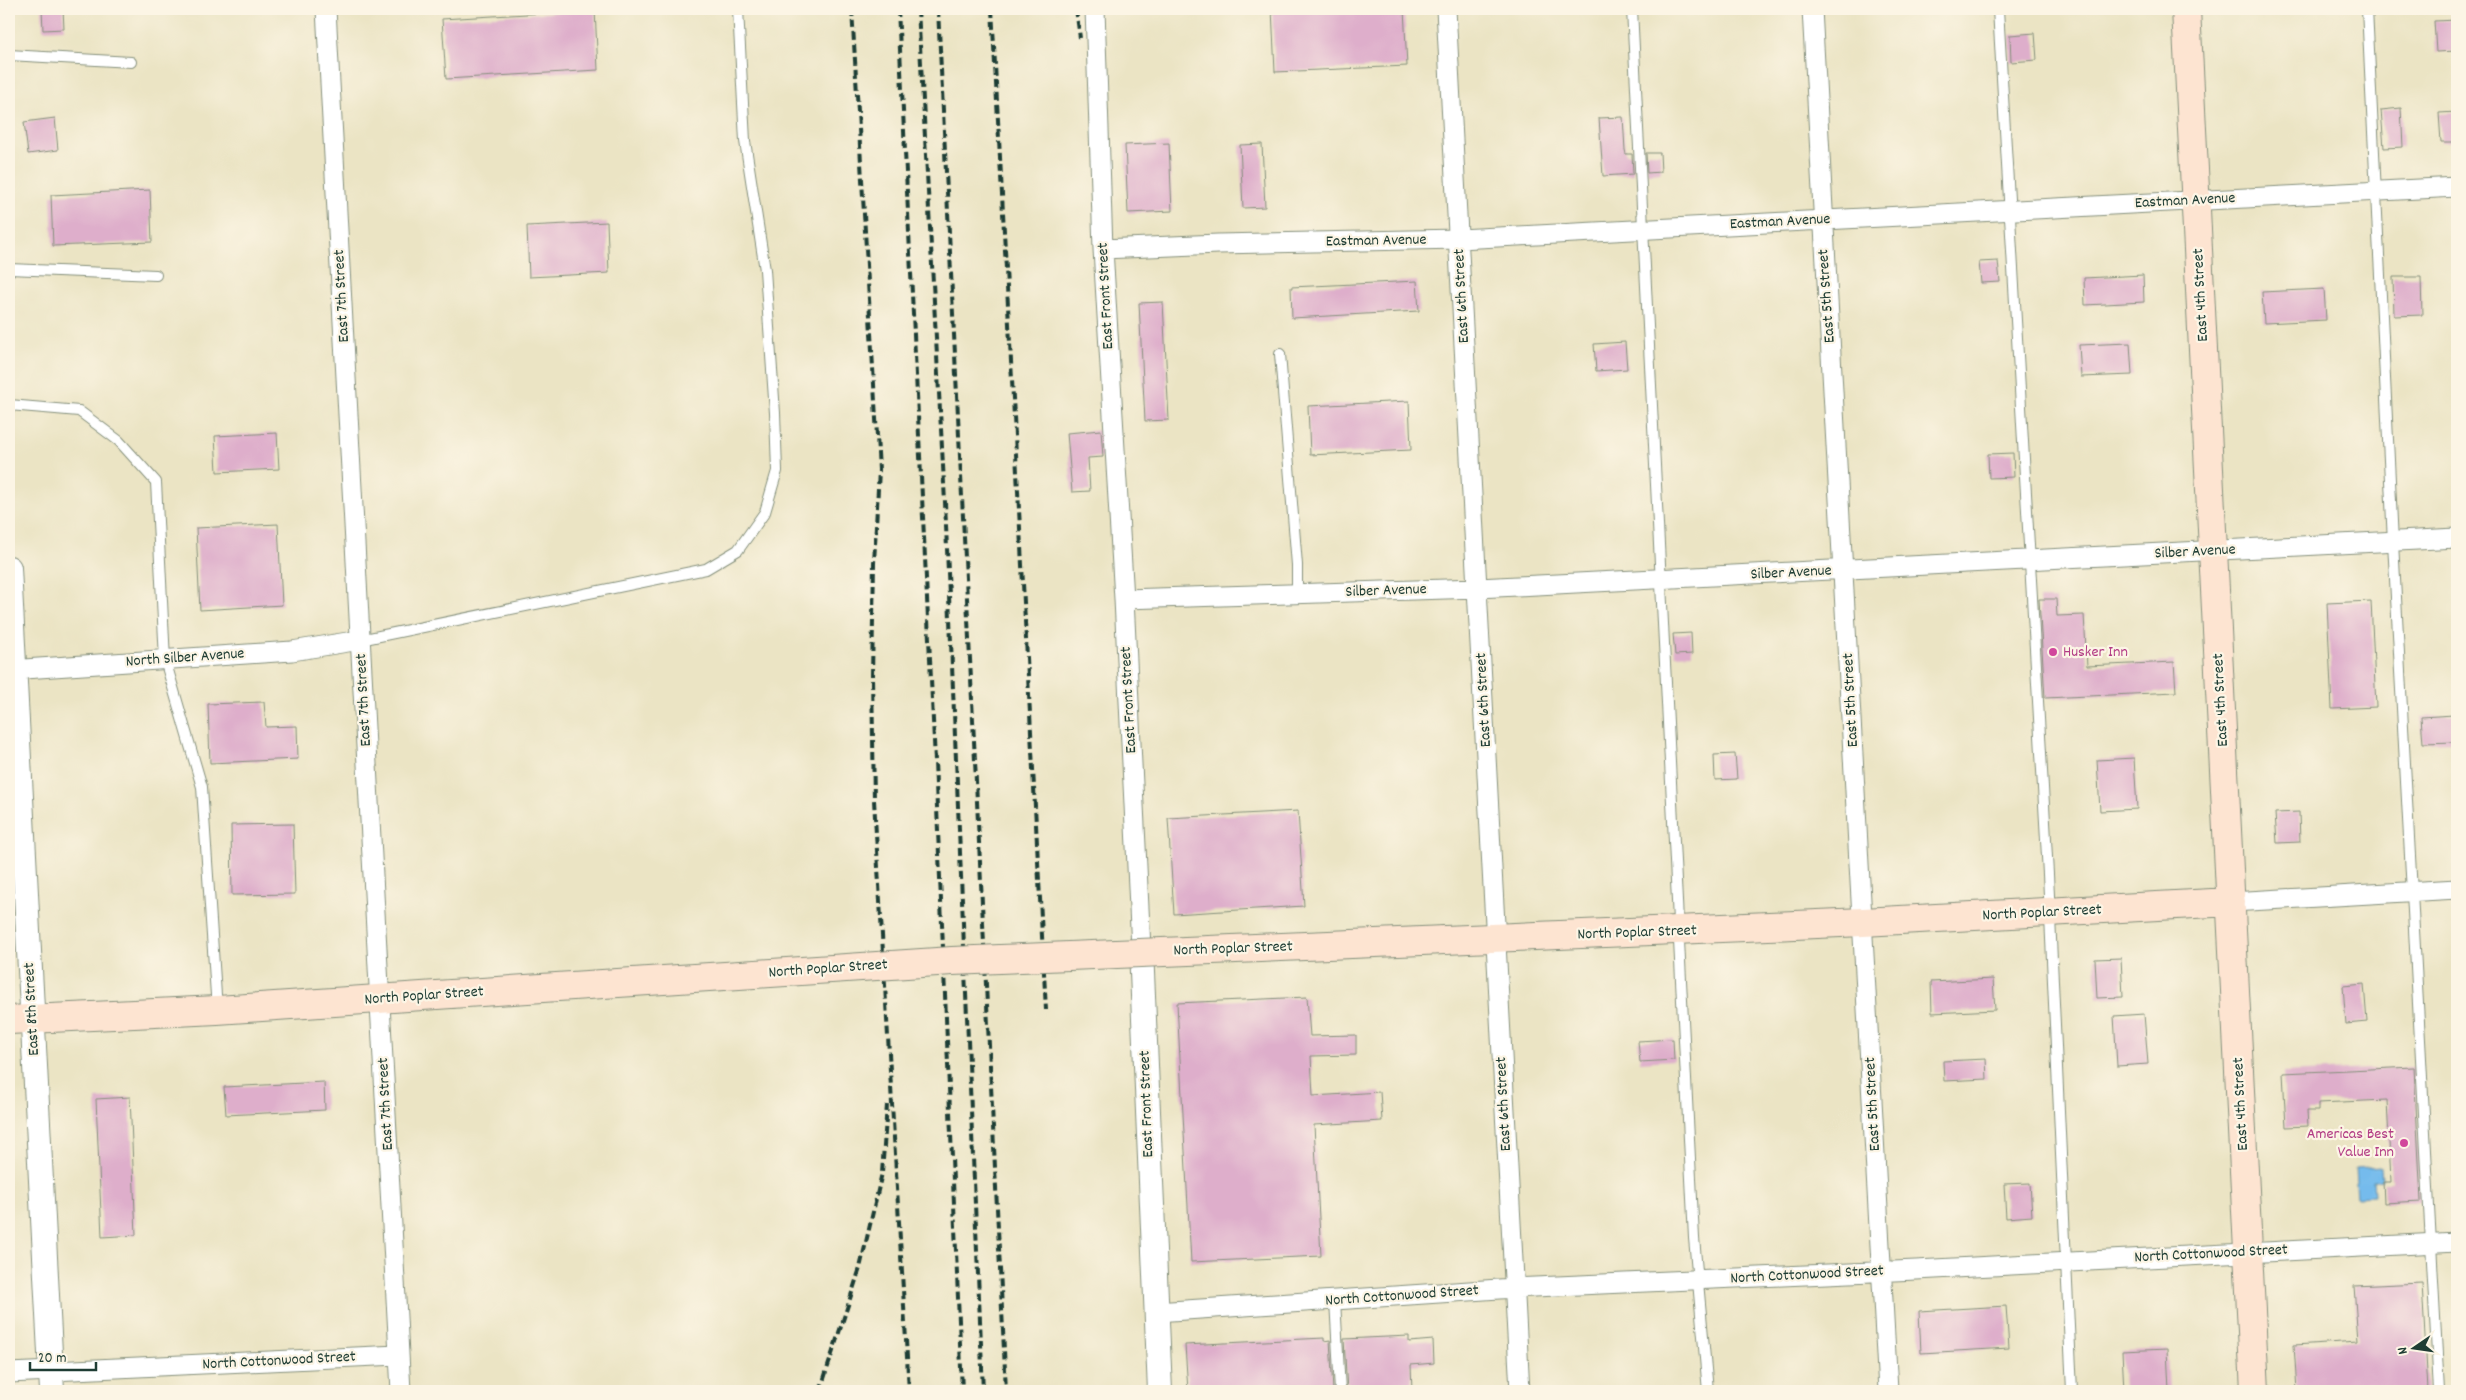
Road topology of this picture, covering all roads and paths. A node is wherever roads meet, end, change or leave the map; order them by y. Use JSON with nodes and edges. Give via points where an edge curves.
{"nodes":[{"id":1,"x":326,"y":9,"type":"edge"},
{"id":2,"x":738,"y":9,"type":"edge"},
{"id":3,"x":1095,"y":9,"type":"edge"},
{"id":4,"x":1446,"y":9,"type":"edge"},
{"id":5,"x":1632,"y":9,"type":"edge"},
{"id":6,"x":1812,"y":9,"type":"edge"},
{"id":7,"x":1998,"y":9,"type":"edge"},
{"id":8,"x":2186,"y":9,"type":"edge"},
{"id":9,"x":2367,"y":9,"type":"edge"},
{"id":10,"x":9,"y":55,"type":"edge"},
{"id":11,"x":131,"y":62,"type":"dead end"},
{"id":12,"x":2457,"y":187,"type":"edge"},
{"id":13,"x":2376,"y":191,"type":"junction"},
{"id":14,"x":2196,"y":200,"type":"junction"},
{"id":15,"x":2010,"y":210,"type":"junction"},
{"id":16,"x":1822,"y":220,"type":"junction"},
{"id":17,"x":1643,"y":228,"type":"junction"},
{"id":18,"x":1459,"y":239,"type":"junction"},
{"id":19,"x":1103,"y":249,"type":"junction"},
{"id":20,"x":9,"y":269,"type":"edge"},
{"id":21,"x":156,"y":275,"type":"dead end"},
{"id":22,"x":1280,"y":354,"type":"dead end"},
{"id":23,"x":9,"y":405,"type":"edge"},
{"id":24,"x":2457,"y":538,"type":"edge"},
{"id":25,"x":2393,"y":542,"type":"junction"},
{"id":26,"x":2214,"y":551,"type":"junction"},
{"id":27,"x":2031,"y":561,"type":"junction"},
{"id":28,"x":9,"y":568,"type":"edge"},
{"id":29,"x":1844,"y":570,"type":"junction"},
{"id":30,"x":1662,"y":579,"type":"junction"},
{"id":31,"x":1478,"y":588,"type":"junction"},
{"id":32,"x":1297,"y":594,"type":"junction"},
{"id":33,"x":1124,"y":599,"type":"junction"},
{"id":34,"x":360,"y":640,"type":"junction"},
{"id":35,"x":165,"y":660,"type":"junction"},
{"id":36,"x":11,"y":670,"type":"edge"},
{"id":37,"x":2457,"y":889,"type":"edge"},
{"id":38,"x":2412,"y":892,"type":"junction"},
{"id":39,"x":2230,"y":902,"type":"junction"},
{"id":40,"x":2050,"y":913,"type":"junction"},
{"id":41,"x":1863,"y":922,"type":"junction"},
{"id":42,"x":1680,"y":931,"type":"junction"},
{"id":43,"x":1496,"y":938,"type":"junction"},
{"id":44,"x":1141,"y":950,"type":"joint"},
{"id":45,"x":380,"y":999,"type":"junction"},
{"id":46,"x":216,"y":1010,"type":"junction"},
{"id":47,"x":21,"y":1020,"type":"edge"},
{"id":48,"x":2457,"y":1242,"type":"edge"},
{"id":49,"x":2431,"y":1244,"type":"junction"},
{"id":50,"x":2247,"y":1252,"type":"junction"},
{"id":51,"x":2065,"y":1262,"type":"junction"},
{"id":52,"x":1882,"y":1272,"type":"junction"},
{"id":53,"x":1698,"y":1280,"type":"junction"},
{"id":54,"x":1514,"y":1288,"type":"junction"},
{"id":55,"x":1335,"y":1300,"type":"junction"},
{"id":56,"x":1156,"y":1312,"type":"junction"},
{"id":57,"x":398,"y":1355,"type":"junction"},
{"id":58,"x":9,"y":1373,"type":"edge"},
{"id":59,"x":51,"y":1381,"type":"edge"},
{"id":60,"x":400,"y":1391,"type":"edge"},
{"id":61,"x":1160,"y":1391,"type":"edge"},
{"id":62,"x":1340,"y":1391,"type":"edge"},
{"id":63,"x":1520,"y":1391,"type":"edge"},
{"id":64,"x":1708,"y":1391,"type":"edge"},
{"id":65,"x":1888,"y":1391,"type":"edge"},
{"id":66,"x":2072,"y":1391,"type":"edge"},
{"id":67,"x":2255,"y":1391,"type":"edge"},
{"id":68,"x":2439,"y":1391,"type":"edge"}],
"edges":[{"from":1,"to":34,"type":"street","name":"East 7th Street"},
{"from":2,"to":34,"type":"lane","via":[[745,141],[765,270],[775,413],[777,471],[765,512],[738,550],[706,569]]},
{"from":3,"to":19,"type":"street","name":"East Front Street"},
{"from":4,"to":18,"type":"street","name":"East 6th Street"},
{"from":5,"to":17,"type":"lane"},
{"from":6,"to":16,"type":"street","name":"East 5th Street"},
{"from":7,"to":15,"type":"lane"},
{"from":8,"to":14,"type":"main road","name":"East 4th Street"},
{"from":9,"to":13,"type":"lane"},
{"from":10,"to":11,"type":"lane"},
{"from":12,"to":13,"type":"street","name":"Eastman Avenue"},
{"from":13,"to":14,"type":"street","name":"Eastman Avenue"},
{"from":13,"to":25,"type":"lane"},
{"from":14,"to":15,"type":"street","name":"Eastman Avenue"},
{"from":14,"to":26,"type":"main road","name":"East 4th Street"},
{"from":15,"to":16,"type":"street","name":"Eastman Avenue"},
{"from":15,"to":27,"type":"lane"},
{"from":16,"to":17,"type":"street","name":"Eastman Avenue"},
{"from":16,"to":29,"type":"street","name":"East 5th Street"},
{"from":17,"to":18,"type":"street","name":"Eastman Avenue"},
{"from":17,"to":30,"type":"lane"},
{"from":18,"to":19,"type":"street","name":"Eastman Avenue"},
{"from":18,"to":31,"type":"street","name":"East 6th Street"},
{"from":19,"to":33,"type":"street","name":"East Front Street"},
{"from":20,"to":21,"type":"lane"},
{"from":22,"to":32,"type":"lane"},
{"from":23,"to":35,"type":"lane","via":[[79,411],[119,441],[156,482]]},
{"from":24,"to":25,"type":"street","name":"Silber Avenue"},
{"from":25,"to":26,"type":"street","name":"Silber Avenue"},
{"from":25,"to":38,"type":"lane"},
{"from":26,"to":27,"type":"street","name":"Silber Avenue"},
{"from":26,"to":39,"type":"main road","name":"East 4th Street"},
{"from":27,"to":29,"type":"street","name":"Silber Avenue"},
{"from":27,"to":40,"type":"lane"},
{"from":28,"to":36,"type":"street","name":"East 8th Street"},
{"from":29,"to":30,"type":"street","name":"Silber Avenue"},
{"from":29,"to":41,"type":"street","name":"East 5th Street"},
{"from":30,"to":31,"type":"street","name":"Silber Avenue"},
{"from":30,"to":42,"type":"lane"},
{"from":31,"to":32,"type":"street","name":"Silber Avenue"},
{"from":31,"to":43,"type":"street","name":"East 6th Street"},
{"from":32,"to":33,"type":"street","name":"Silber Avenue"},
{"from":33,"to":44,"type":"street","name":"East Front Street"},
{"from":34,"to":35,"type":"street","name":"North Silber Avenue","via":[[292,651]]},
{"from":34,"to":45,"type":"street","name":"East 7th Street"},
{"from":35,"to":36,"type":"street","name":"North Silber Avenue"},
{"from":35,"to":46,"type":"lane","via":[[202,787]]},
{"from":36,"to":47,"type":"street","name":"East 8th Street"},
{"from":37,"to":38,"type":"street","name":"North Poplar Street"},
{"from":38,"to":39,"type":"street","name":"North Poplar Street"},
{"from":38,"to":49,"type":"lane"},
{"from":39,"to":40,"type":"main road","name":"North Poplar Street"},
{"from":39,"to":50,"type":"main road","name":"East 4th Street"},
{"from":40,"to":41,"type":"main road","name":"North Poplar Street"},
{"from":40,"to":51,"type":"lane"},
{"from":41,"to":42,"type":"main road","name":"North Poplar Street"},
{"from":41,"to":52,"type":"street","name":"East 5th Street"},
{"from":42,"to":43,"type":"main road","name":"North Poplar Street"},
{"from":42,"to":53,"type":"lane"},
{"from":43,"to":45,"type":"main road","name":"North Poplar Street","bridge":true,"via":[[952,961]]},
{"from":43,"to":54,"type":"street","name":"East 6th Street"},
{"from":44,"to":56,"type":"street","name":"East Front Street"},
{"from":45,"to":46,"type":"main road","name":"North Poplar Street"},
{"from":45,"to":57,"type":"street","name":"East 7th Street"},
{"from":46,"to":47,"type":"main road","name":"North Poplar Street"},
{"from":47,"to":59,"type":"street","name":"East 8th Street"},
{"from":48,"to":49,"type":"street","name":"North Cottonwood Street"},
{"from":49,"to":50,"type":"street","name":"North Cottonwood Street"},
{"from":49,"to":68,"type":"lane"},
{"from":50,"to":51,"type":"street","name":"North Cottonwood Street"},
{"from":50,"to":67,"type":"main road","name":"East 4th Street"},
{"from":51,"to":52,"type":"street","name":"North Cottonwood Street"},
{"from":51,"to":66,"type":"lane"},
{"from":52,"to":53,"type":"street","name":"North Cottonwood Street"},
{"from":52,"to":65,"type":"street","name":"East 5th Street"},
{"from":53,"to":54,"type":"street","name":"North Cottonwood Street"},
{"from":53,"to":64,"type":"lane"},
{"from":54,"to":55,"type":"street","name":"North Cottonwood Street"},
{"from":54,"to":63,"type":"street","name":"East 6th Street"},
{"from":55,"to":56,"type":"street","name":"North Cottonwood Street"},
{"from":55,"to":62,"type":"lane"},
{"from":56,"to":61,"type":"street","name":"East Front Street"},
{"from":57,"to":59,"type":"street","name":"North Cottonwood Street"},
{"from":57,"to":60,"type":"street","name":"East 7th Street"},
{"from":58,"to":59,"type":"street","name":"North Cottonwood Street"}]}
